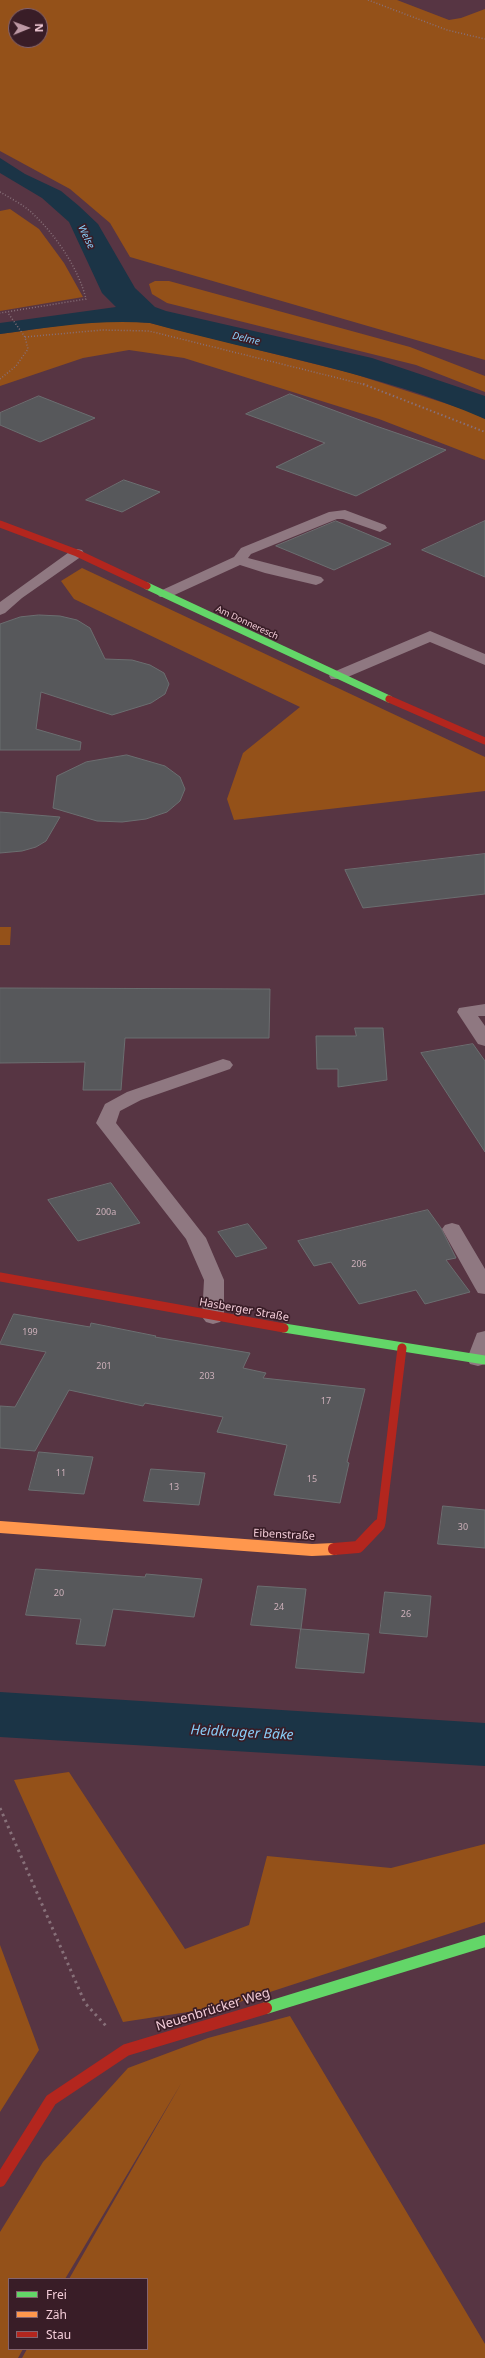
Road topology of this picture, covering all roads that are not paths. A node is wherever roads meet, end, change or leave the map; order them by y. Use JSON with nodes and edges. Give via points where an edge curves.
{"nodes":[{"id":1,"x":0,"y":524,"type":"edge"},
{"id":2,"x":380,"y":528,"type":"dead end"},
{"id":3,"x":77,"y":553,"type":"junction"},
{"id":4,"x":239,"y":560,"type":"junction"},
{"id":5,"x":316,"y":580,"type":"dead end"},
{"id":6,"x":164,"y":594,"type":"junction"},
{"id":7,"x":6,"y":598,"type":"edge"},
{"id":8,"x":0,"y":610,"type":"edge"},
{"id":9,"x":485,"y":660,"type":"edge"},
{"id":10,"x":337,"y":676,"type":"junction"},
{"id":11,"x":485,"y":741,"type":"edge"},
{"id":12,"x":485,"y":1010,"type":"edge"},
{"id":13,"x":485,"y":1040,"type":"edge"},
{"id":14,"x":223,"y":1065,"type":"dead end"},
{"id":15,"x":452,"y":1229,"type":"dead end"},
{"id":16,"x":0,"y":1277,"type":"edge"},
{"id":17,"x":485,"y":1288,"type":"edge"},
{"id":18,"x":213,"y":1318,"type":"junction"},
{"id":19,"x":485,"y":1338,"type":"edge"},
{"id":20,"x":402,"y":1348,"type":"junction"},
{"id":21,"x":482,"y":1360,"type":"edge"},
{"id":22,"x":0,"y":1527,"type":"edge"},
{"id":23,"x":485,"y":1941,"type":"edge"},
{"id":24,"x":0,"y":2182,"type":"edge"}],
"edges":[{"from":1,"to":3,"type":"street","name":"Am Donneresch"},
{"from":2,"to":4,"type":"lane","via":[[345,514],[334,515],[246,551]]},
{"from":3,"to":6,"type":"street","name":"Am Donneresch"},
{"from":3,"to":7,"type":"lane"},
{"from":4,"to":5,"type":"lane"},
{"from":4,"to":6,"type":"lane"},
{"from":6,"to":10,"type":"street","name":"Am Donneresch"},
{"from":7,"to":8,"type":"lane"},
{"from":9,"to":10,"type":"lane","via":[[430,636]]},
{"from":10,"to":11,"type":"street","name":"Am Donneresch"},
{"from":12,"to":13,"type":"lane","via":[[466,1012]]},
{"from":14,"to":18,"type":"lane","via":[[134,1096],[112,1108],[106,1123],[196,1238],[214,1280]]},
{"from":15,"to":17,"type":"lane"},
{"from":16,"to":18,"type":"street","name":"Hasberger Straße"},
{"from":18,"to":20,"type":"street","name":"Hasberger Straße"},
{"from":19,"to":21,"type":"lane"},
{"from":20,"to":21,"type":"street","name":"Hasberger Straße"},
{"from":20,"to":22,"type":"street","name":"Eibenstraße","via":[[381,1523],[358,1547],[312,1550]]},
{"from":23,"to":24,"type":"street","name":"Neuenbrücker Weg","via":[[126,2050],[51,2100]]}]}
